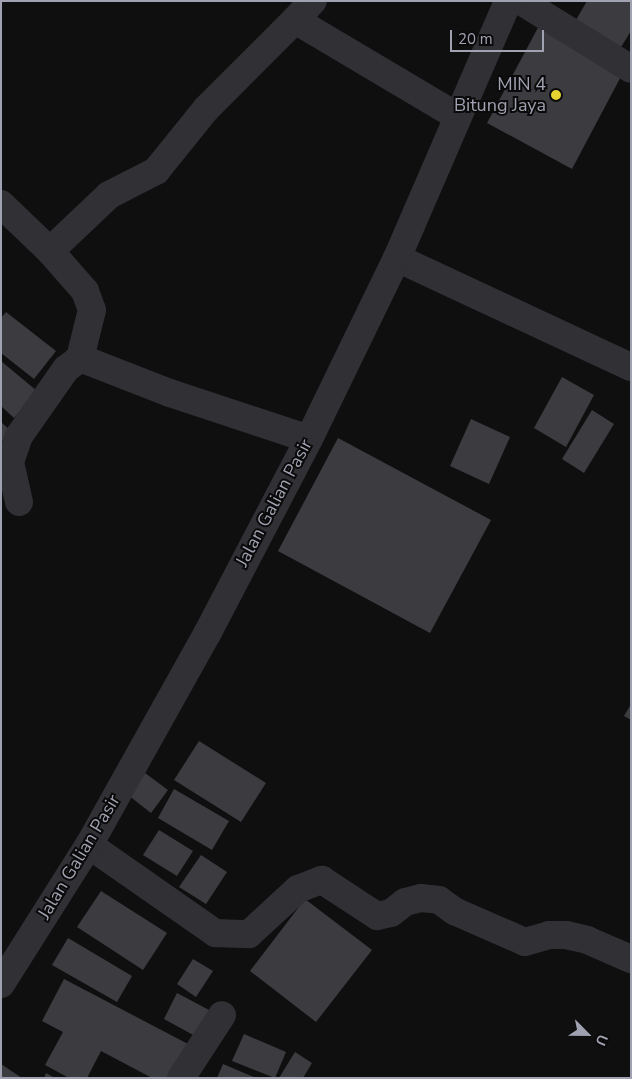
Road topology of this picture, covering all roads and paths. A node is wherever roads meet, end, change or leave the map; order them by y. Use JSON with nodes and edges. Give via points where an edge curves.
{"nodes":[{"id":1,"x":508,"y":1,"type":"edge"},
{"id":2,"x":521,"y":1,"type":"edge"},
{"id":3,"x":304,"y":11,"type":"edge"},
{"id":4,"x":631,"y":68,"type":"edge"},
{"id":5,"x":457,"y":116,"type":"junction"},
{"id":6,"x":1,"y":204,"type":"edge"},
{"id":7,"x":50,"y":251,"type":"junction"},
{"id":8,"x":397,"y":258,"type":"junction"},
{"id":9,"x":80,"y":358,"type":"junction"},
{"id":10,"x":631,"y":367,"type":"edge"},
{"id":11,"x":309,"y":439,"type":"junction"},
{"id":12,"x":19,"y":502,"type":"dead end"},
{"id":13,"x":89,"y":845,"type":"junction"},
{"id":14,"x":631,"y":960,"type":"edge"},
{"id":15,"x":1,"y":984,"type":"edge"},
{"id":16,"x":222,"y":1015,"type":"dead end"},
{"id":17,"x":181,"y":1078,"type":"edge"}],
"edges":[{"from":1,"to":5,"type":"street","name":"Jalan Galian Pasir"},
{"from":2,"to":4,"type":"street"},
{"from":3,"to":5,"type":"street"},
{"from":3,"to":7,"type":"street","via":[[206,109],[156,171],[109,195]]},
{"from":5,"to":8,"type":"street","name":"Jalan Galian Pasir"},
{"from":6,"to":7,"type":"street"},
{"from":7,"to":9,"type":"street","via":[[85,292],[92,310]]},
{"from":8,"to":10,"type":"street"},
{"from":8,"to":11,"type":"street","name":"Jalan Galian Pasir"},
{"from":9,"to":11,"type":"street","via":[[170,393]]},
{"from":9,"to":12,"type":"street","via":[[66,369],[19,436],[10,462]]},
{"from":11,"to":13,"type":"street","name":"Jalan Galian Pasir","via":[[207,634]]},
{"from":13,"to":14,"type":"street","via":[[215,934],[249,934],[298,889],[322,880],[377,916],[391,913],[406,902],[421,898],[439,900],[454,911],[525,942],[549,935],[566,935],[587,940]]},
{"from":13,"to":15,"type":"street","name":"Jalan Galian Pasir"},
{"from":16,"to":17,"type":"street"}]}
